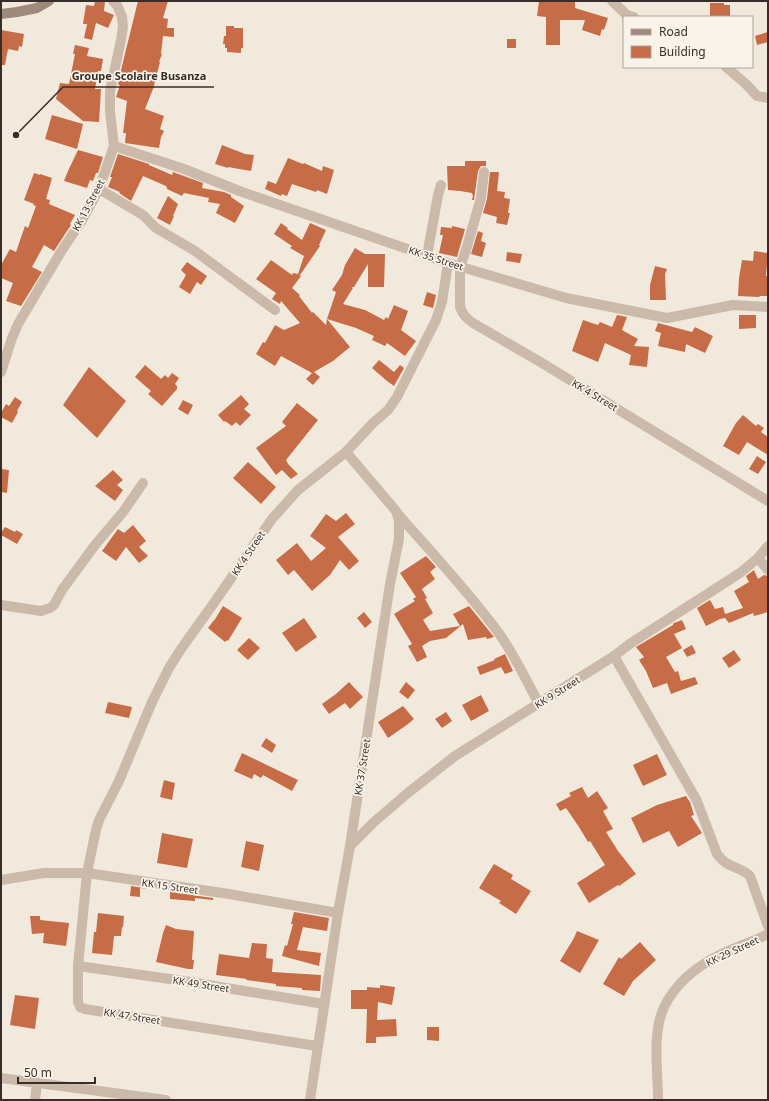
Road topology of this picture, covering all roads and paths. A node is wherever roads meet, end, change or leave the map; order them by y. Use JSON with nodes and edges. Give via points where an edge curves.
{"nodes":[{"id":1,"x":49,"y":1,"type":"edge"},
{"id":2,"x":113,"y":1,"type":"edge"},
{"id":3,"x":612,"y":1,"type":"edge"},
{"id":4,"x":1,"y":14,"type":"edge"},
{"id":5,"x":630,"y":16,"type":"edge"},
{"id":6,"x":727,"y":68,"type":"edge"},
{"id":7,"x":768,"y":98,"type":"edge"},
{"id":8,"x":114,"y":146,"type":"junction"},
{"id":9,"x":484,"y":172,"type":"dead end"},
{"id":10,"x":441,"y":185,"type":"dead end"},
{"id":11,"x":99,"y":189,"type":"junction"},
{"id":12,"x":427,"y":256,"type":"junction"},
{"id":13,"x":448,"y":263,"type":"junction"},
{"id":14,"x":460,"y":267,"type":"junction"},
{"id":15,"x":768,"y":307,"type":"edge"},
{"id":16,"x":275,"y":310,"type":"dead end"},
{"id":17,"x":1,"y":372,"type":"edge"},
{"id":18,"x":346,"y":452,"type":"junction"},
{"id":19,"x":143,"y":483,"type":"dead end"},
{"id":20,"x":768,"y":501,"type":"edge"},
{"id":21,"x":396,"y":511,"type":"junction"},
{"id":22,"x":768,"y":546,"type":"edge"},
{"id":23,"x":758,"y":558,"type":"junction"},
{"id":24,"x":768,"y":570,"type":"edge"},
{"id":25,"x":1,"y":605,"type":"edge"},
{"id":26,"x":614,"y":656,"type":"junction"},
{"id":27,"x":539,"y":704,"type":"junction"},
{"id":28,"x":350,"y":846,"type":"junction"},
{"id":29,"x":87,"y":873,"type":"junction"},
{"id":30,"x":1,"y":880,"type":"edge"},
{"id":31,"x":338,"y":913,"type":"junction"},
{"id":32,"x":768,"y":926,"type":"edge"},
{"id":33,"x":767,"y":938,"type":"edge"},
{"id":34,"x":78,"y":966,"type":"junction"},
{"id":35,"x":324,"y":1004,"type":"junction"},
{"id":36,"x":317,"y":1046,"type":"junction"},
{"id":37,"x":1,"y":1078,"type":"edge"},
{"id":38,"x":37,"y":1083,"type":"junction"},
{"id":39,"x":35,"y":1100,"type":"edge"},
{"id":40,"x":166,"y":1100,"type":"edge"},
{"id":41,"x":310,"y":1100,"type":"edge"},
{"id":42,"x":658,"y":1100,"type":"edge"}],
"edges":[{"from":1,"to":4,"type":"main road","via":[[37,8]]},
{"from":2,"to":8,"type":"street","name":"KK 13 Street","via":[[122,16],[123,27],[110,91]]},
{"from":3,"to":5,"type":"street"},
{"from":6,"to":7,"type":"street","via":[[757,96]]},
{"from":8,"to":11,"type":"street","name":"KK 13 Street"},
{"from":8,"to":12,"type":"street","name":"KK 35 Street"},
{"from":9,"to":14,"type":"street","name":"KK 4 Street","via":[[481,198]]},
{"from":10,"to":12,"type":"street"},
{"from":11,"to":16,"type":"street","via":[[143,215],[156,228],[195,251]]},
{"from":11,"to":17,"type":"street","name":"KK 13 Street","via":[[18,324]]},
{"from":12,"to":13,"type":"street","name":"KK 35 Street"},
{"from":13,"to":14,"type":"street","name":"KK 35 Street"},
{"from":13,"to":18,"type":"street","name":"KK 4 Street","via":[[442,302],[436,320],[397,397],[388,410]]},
{"from":14,"to":15,"type":"street","name":"KK 35 Street","via":[[566,298],[666,318],[733,305]]},
{"from":14,"to":20,"type":"street","name":"KK 4 Street","via":[[460,307],[466,318]]},
{"from":18,"to":21,"type":"street"},
{"from":18,"to":29,"type":"street","name":"KK 4 Street","via":[[298,490],[272,519],[169,668],[99,820]]},
{"from":19,"to":25,"type":"street","via":[[67,583],[54,605],[41,611]]},
{"from":21,"to":27,"type":"street","via":[[498,633]]},
{"from":21,"to":28,"type":"street","name":"KK 37 Street","via":[[399,520],[399,539]]},
{"from":22,"to":23,"type":"street","name":"KK 9 Street"},
{"from":23,"to":24,"type":"street"},
{"from":23,"to":26,"type":"street","name":"KK 9 Street","via":[[740,573],[630,643]]},
{"from":26,"to":27,"type":"street","name":"KK 9 Street"},
{"from":26,"to":32,"type":"street","via":[[697,801],[717,854],[722,861],[750,876]]},
{"from":27,"to":28,"type":"street","name":"KK 9 Street","via":[[455,756],[409,792]]},
{"from":28,"to":31,"type":"street","name":"KK 37 Street"},
{"from":29,"to":30,"type":"street","name":"KK 15 Street","via":[[44,873]]},
{"from":29,"to":31,"type":"street","name":"KK 15 Street"},
{"from":29,"to":34,"type":"street","name":"KK 47 Street"},
{"from":31,"to":35,"type":"street","name":"KK 37 Street"},
{"from":33,"to":42,"type":"street","name":"KK 29 Street","via":[[722,954],[706,963],[687,977],[671,995],[661,1014],[658,1032]]},
{"from":34,"to":35,"type":"street","name":"KK 49 Street"},
{"from":34,"to":36,"type":"street","name":"KK 47 Street","via":[[78,1002],[80,1007],[85,1009]]},
{"from":35,"to":36,"type":"street","name":"KK 37 Street"},
{"from":36,"to":41,"type":"street","name":"KK 37 Street"},
{"from":37,"to":38,"type":"street"},
{"from":38,"to":39,"type":"street"},
{"from":38,"to":40,"type":"street"}]}
